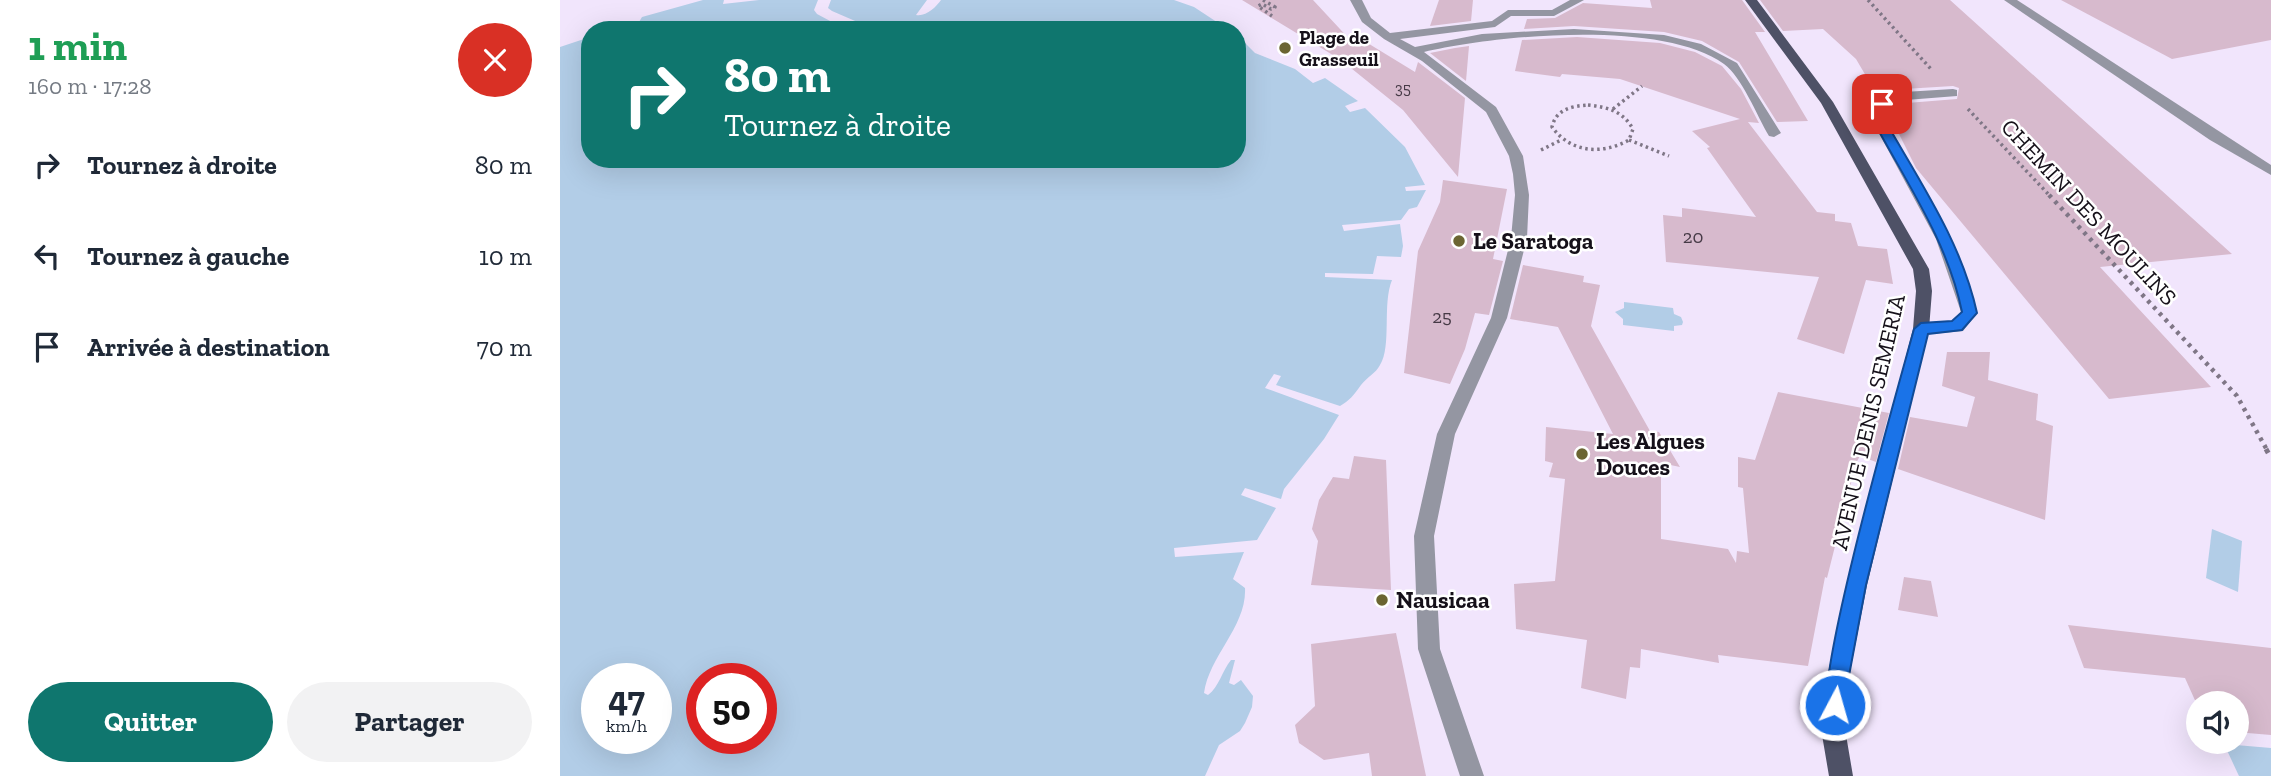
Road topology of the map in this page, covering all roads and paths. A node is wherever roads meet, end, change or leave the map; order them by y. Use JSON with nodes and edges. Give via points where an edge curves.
{"nodes":[{"id":1,"x":1263,"y":0,"type":"edge"},
{"id":2,"x":1356,"y":0,"type":"edge"},
{"id":3,"x":1517,"y":0,"type":"edge"},
{"id":4,"x":1578,"y":0,"type":"edge"},
{"id":5,"x":1751,"y":0,"type":"edge"},
{"id":6,"x":1867,"y":0,"type":"edge"},
{"id":7,"x":2010,"y":0,"type":"edge"},
{"id":8,"x":1508,"y":13,"type":"junction"},
{"id":9,"x":1272,"y":16,"type":"dead end"},
{"id":10,"x":1388,"y":37,"type":"junction"},
{"id":11,"x":1413,"y":51,"type":"junction"},
{"id":12,"x":1642,"y":86,"type":"dead end"},
{"id":13,"x":1953,"y":93,"type":"junction"},
{"id":14,"x":1613,"y":109,"type":"junction"},
{"id":15,"x":1774,"y":133,"type":"dead end"},
{"id":16,"x":1629,"y":140,"type":"junction"},
{"id":17,"x":1669,"y":156,"type":"dead end"},
{"id":18,"x":2271,"y":171,"type":"edge"},
{"id":19,"x":1921,"y":329,"type":"junction"},
{"id":20,"x":2271,"y":458,"type":"edge"},
{"id":21,"x":1472,"y":776,"type":"edge"},
{"id":22,"x":1841,"y":776,"type":"edge"}],
"edges":[{"from":1,"to":9,"type":"path","via":[[1275,7],[1258,6]]},
{"from":2,"to":10,"type":"street","via":[[1366,20]]},
{"from":3,"to":8,"type":"street"},
{"from":4,"to":8,"type":"street","via":[[1554,13]]},
{"from":5,"to":19,"type":"main road","name":"AVENUE DENIS SEMERIA","via":[[1827,102],[1921,270],[1926,296]]},
{"from":6,"to":13,"type":"path","name":"CHEMIN DES MOULINS"},
{"from":7,"to":18,"type":"street"},
{"from":8,"to":10,"type":"street","via":[[1495,24]]},
{"from":10,"to":11,"type":"street"},
{"from":11,"to":15,"type":"street","via":[[1481,37],[1598,32],[1661,36],[1730,61]]},
{"from":11,"to":21,"type":"street","via":[[1491,110],[1516,156],[1522,195],[1520,238],[1499,318],[1446,433],[1424,536],[1429,649]]},
{"from":12,"to":14,"type":"path"},
{"from":13,"to":19,"type":"street","via":[[1903,96],[1882,104],[1881,124],[1953,252],[1969,313],[1956,327]]},
{"from":13,"to":20,"type":"path","name":"CHEMIN DES MOULINS","via":[[2237,396]]},
{"from":14,"to":16,"type":"path","via":[[1630,122]]},
{"from":14,"to":16,"type":"path","via":[[1588,105],[1565,109],[1552,120],[1552,127],[1561,139],[1588,149],[1615,148]]},
{"from":16,"to":17,"type":"path"},
{"from":19,"to":22,"type":"main road","name":"AVENUE DENIS SEMERIA","via":[[1837,682],[1833,729]]}]}
